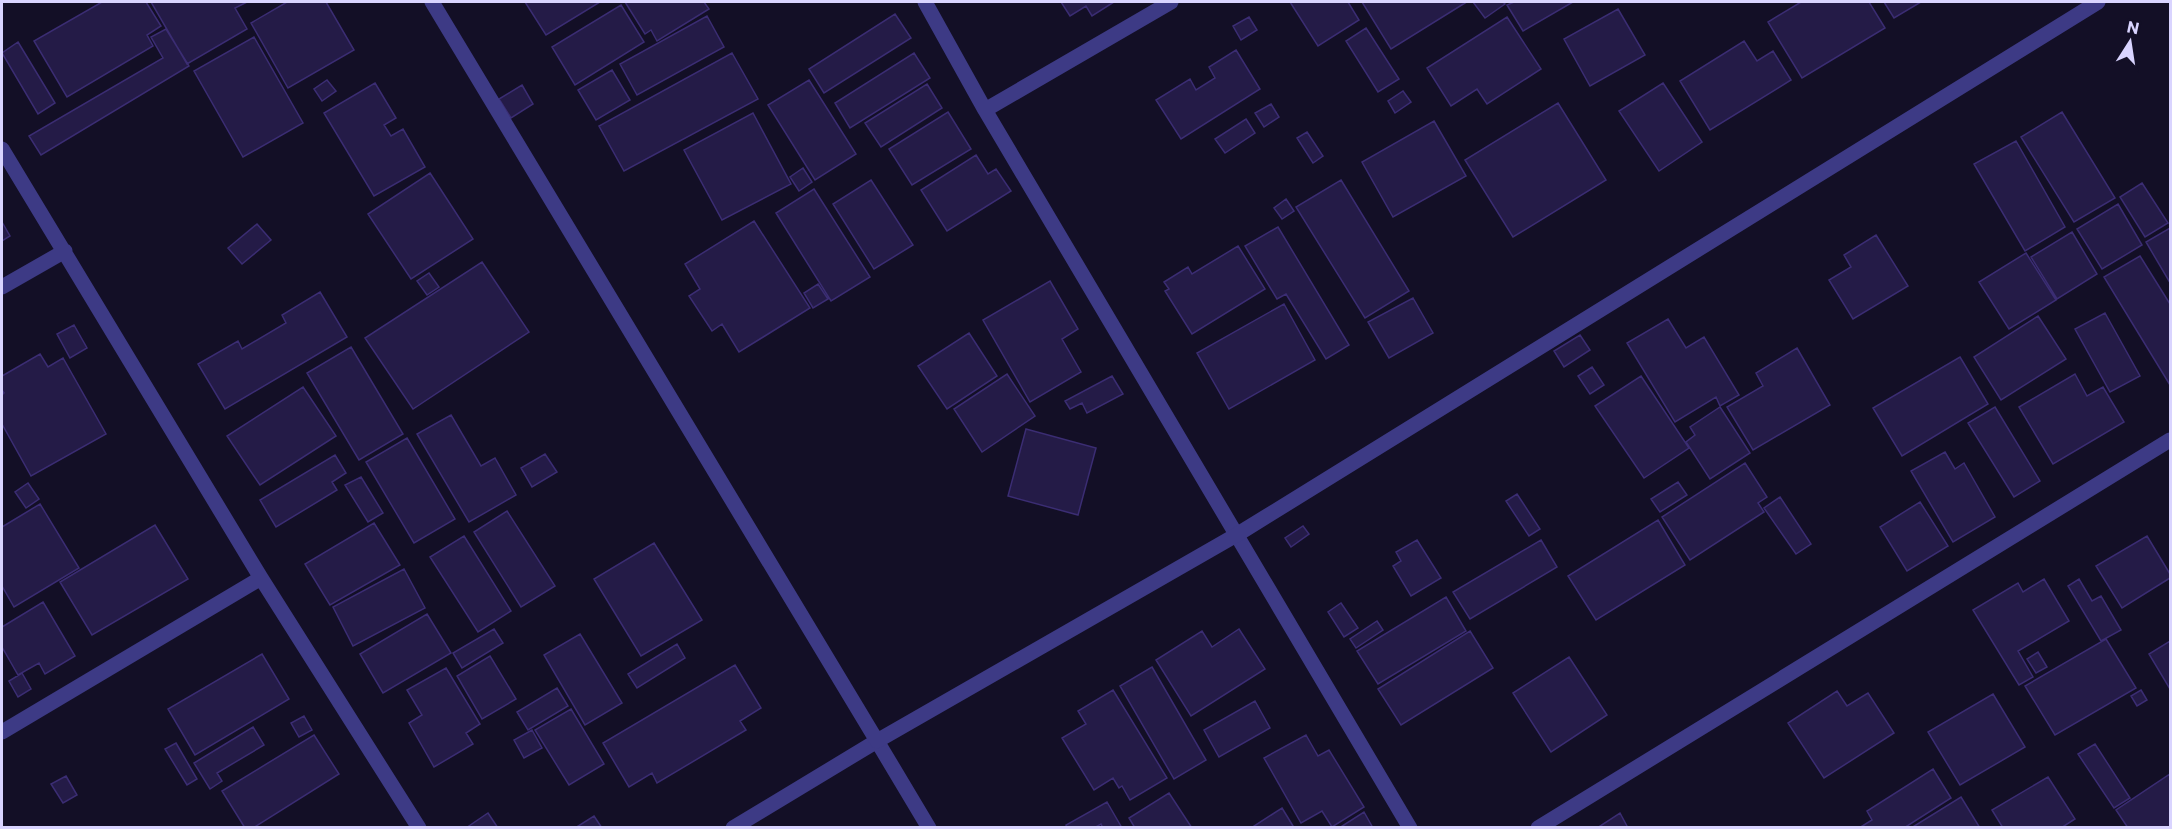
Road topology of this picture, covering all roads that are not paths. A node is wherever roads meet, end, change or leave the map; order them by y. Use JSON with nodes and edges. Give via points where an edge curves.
{"nodes":[{"id":1,"x":432,"y":2,"type":"edge"},
{"id":2,"x":925,"y":2,"type":"edge"},
{"id":3,"x":1170,"y":2,"type":"edge"},
{"id":4,"x":2098,"y":2,"type":"edge"},
{"id":5,"x":985,"y":110,"type":"junction"},
{"id":6,"x":2,"y":149,"type":"edge"},
{"id":7,"x":65,"y":251,"type":"junction"},
{"id":8,"x":2,"y":287,"type":"edge"},
{"id":9,"x":2170,"y":440,"type":"edge"},
{"id":10,"x":1238,"y":534,"type":"junction"},
{"id":11,"x":261,"y":578,"type":"junction"},
{"id":12,"x":2,"y":732,"type":"edge"},
{"id":13,"x":877,"y":741,"type":"junction"},
{"id":14,"x":419,"y":828,"type":"edge"},
{"id":15,"x":733,"y":828,"type":"edge"},
{"id":16,"x":929,"y":828,"type":"edge"},
{"id":17,"x":1410,"y":828,"type":"edge"},
{"id":18,"x":1538,"y":828,"type":"edge"}],
"edges":[{"from":1,"to":13,"type":"street"},
{"from":2,"to":5,"type":"street"},
{"from":3,"to":5,"type":"street"},
{"from":4,"to":10,"type":"street"},
{"from":5,"to":10,"type":"street"},
{"from":6,"to":7,"type":"street"},
{"from":7,"to":8,"type":"street"},
{"from":7,"to":11,"type":"street"},
{"from":9,"to":18,"type":"street"},
{"from":10,"to":13,"type":"street"},
{"from":10,"to":17,"type":"street"},
{"from":11,"to":12,"type":"street"},
{"from":11,"to":14,"type":"street"},
{"from":13,"to":15,"type":"street"},
{"from":13,"to":16,"type":"street"}]}
